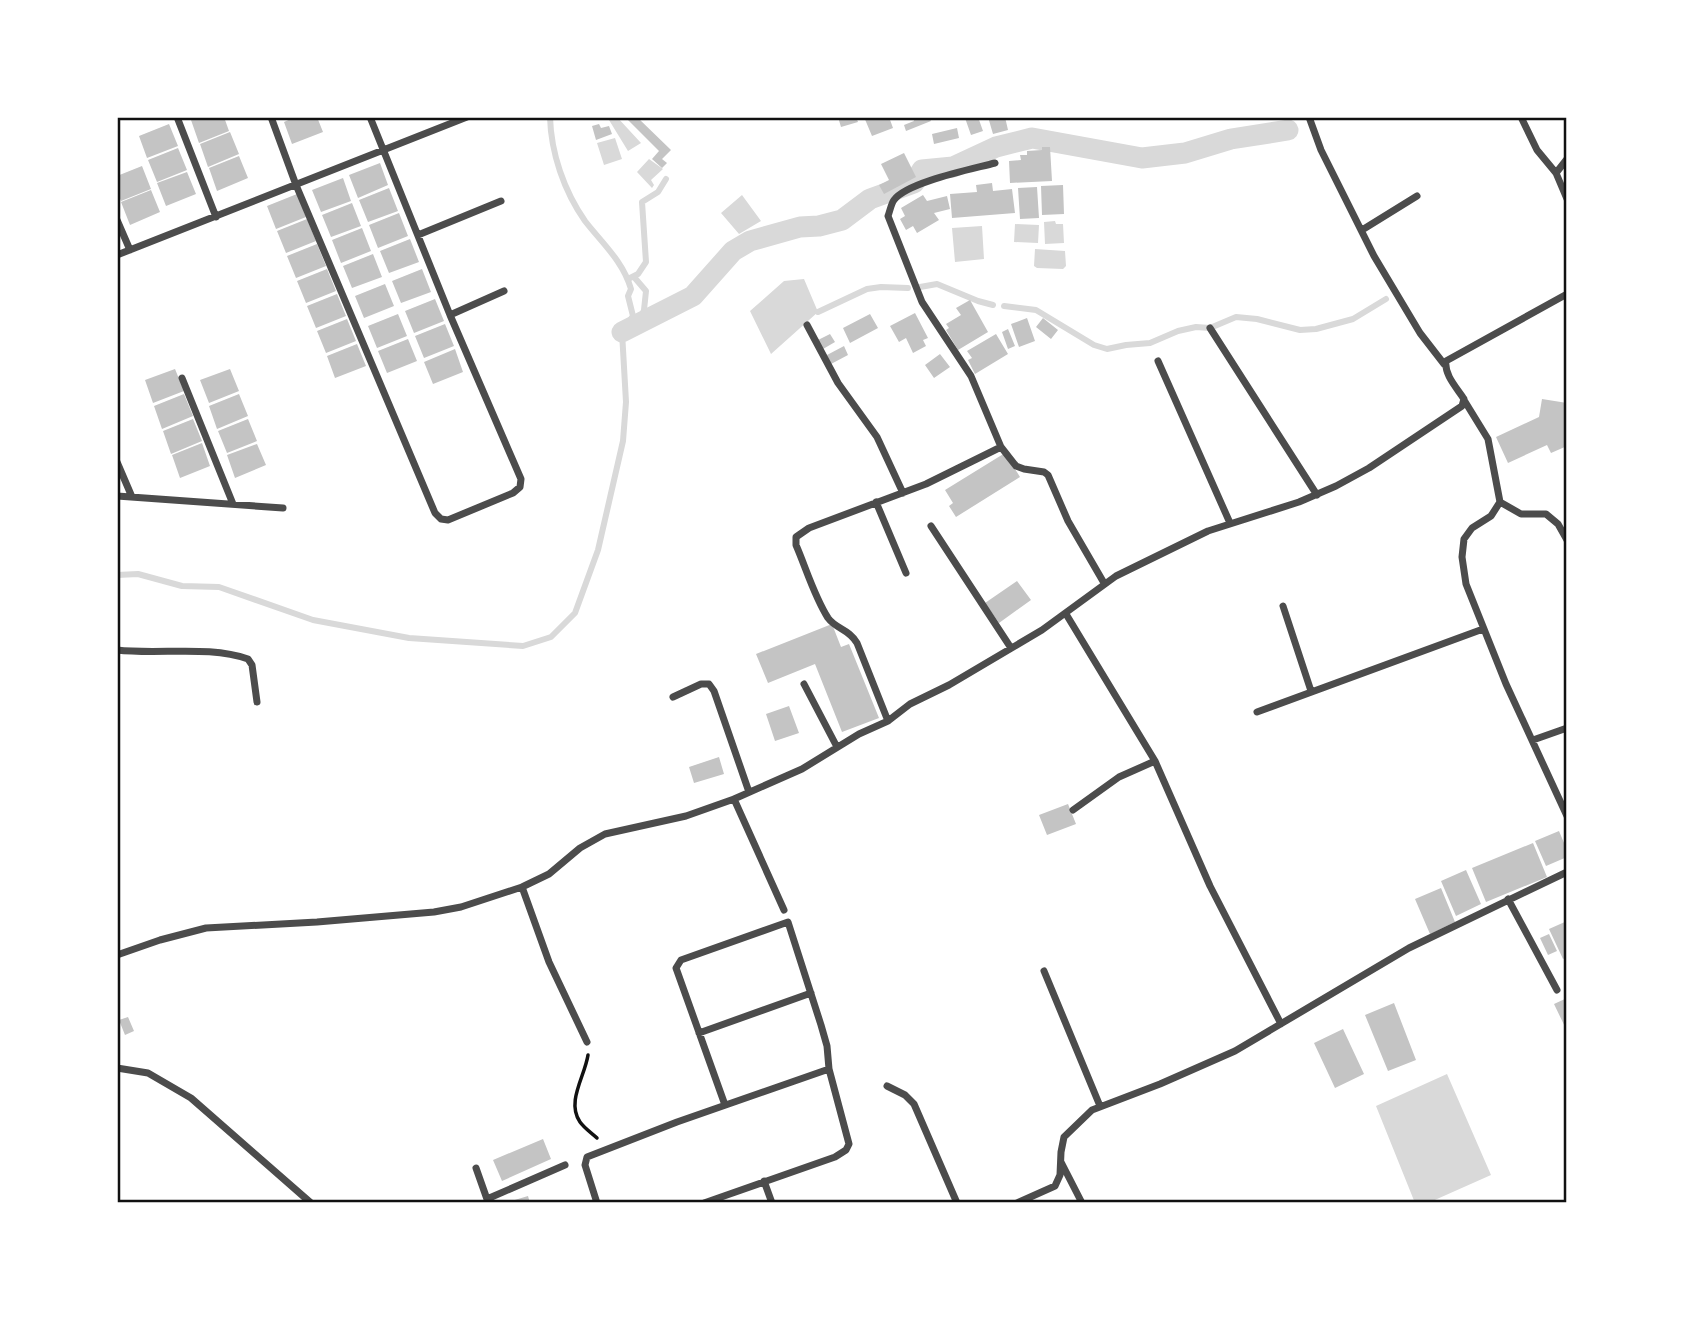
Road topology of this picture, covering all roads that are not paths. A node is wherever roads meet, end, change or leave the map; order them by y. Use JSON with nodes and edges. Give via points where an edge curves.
{"nodes":[{"id":1,"x":177,"y":117,"type":"edge"},
{"id":2,"x":271,"y":117,"type":"edge"},
{"id":3,"x":370,"y":117,"type":"edge"},
{"id":4,"x":467,"y":117,"type":"edge"},
{"id":5,"x":1309,"y":117,"type":"edge"},
{"id":6,"x":1521,"y":117,"type":"edge"},
{"id":7,"x":384,"y":150,"type":"junction"},
{"id":8,"x":1567,"y":159,"type":"edge"},
{"id":9,"x":995,"y":163,"type":"dead end"},
{"id":10,"x":1556,"y":173,"type":"junction"},
{"id":11,"x":296,"y":185,"type":"junction"},
{"id":12,"x":1417,"y":196,"type":"dead end"},
{"id":13,"x":1567,"y":199,"type":"edge"},
{"id":14,"x":501,"y":201,"type":"dead end"},
{"id":15,"x":216,"y":217,"type":"junction"},
{"id":16,"x":117,"y":220,"type":"edge"},
{"id":17,"x":1362,"y":230,"type":"junction"},
{"id":18,"x":418,"y":235,"type":"junction"},
{"id":19,"x":130,"y":250,"type":"junction"},
{"id":20,"x":117,"y":255,"type":"edge"},
{"id":21,"x":504,"y":291,"type":"dead end"},
{"id":22,"x":1567,"y":294,"type":"edge"},
{"id":23,"x":450,"y":315,"type":"junction"},
{"id":24,"x":807,"y":325,"type":"dead end"},
{"id":25,"x":1210,"y":328,"type":"dead end"},
{"id":26,"x":1158,"y":361,"type":"dead end"},
{"id":27,"x":1444,"y":364,"type":"junction"},
{"id":28,"x":183,"y":378,"type":"dead end"},
{"id":29,"x":1464,"y":400,"type":"junction"},
{"id":30,"x":1002,"y":447,"type":"junction"},
{"id":31,"x":117,"y":462,"type":"edge"},
{"id":32,"x":903,"y":493,"type":"junction"},
{"id":33,"x":1317,"y":495,"type":"junction"},
{"id":34,"x":117,"y":496,"type":"edge"},
{"id":35,"x":132,"y":497,"type":"junction"},
{"id":36,"x":876,"y":502,"type":"junction"},
{"id":37,"x":1500,"y":502,"type":"junction"},
{"id":38,"x":233,"y":504,"type":"junction"},
{"id":39,"x":283,"y":508,"type":"dead end"},
{"id":40,"x":1230,"y":523,"type":"junction"},
{"id":41,"x":931,"y":526,"type":"dead end"},
{"id":42,"x":1567,"y":540,"type":"edge"},
{"id":43,"x":906,"y":573,"type":"dead end"},
{"id":44,"x":1104,"y":583,"type":"junction"},
{"id":45,"x":1283,"y":606,"type":"dead end"},
{"id":46,"x":1066,"y":614,"type":"junction"},
{"id":47,"x":1483,"y":629,"type":"junction"},
{"id":48,"x":1011,"y":648,"type":"junction"},
{"id":49,"x":117,"y":650,"type":"edge"},
{"id":50,"x":804,"y":684,"type":"dead end"},
{"id":51,"x":1311,"y":691,"type":"junction"},
{"id":52,"x":673,"y":697,"type":"dead end"},
{"id":53,"x":257,"y":702,"type":"dead end"},
{"id":54,"x":1257,"y":712,"type":"dead end"},
{"id":55,"x":888,"y":721,"type":"junction"},
{"id":56,"x":1567,"y":728,"type":"edge"},
{"id":57,"x":1534,"y":740,"type":"junction"},
{"id":58,"x":837,"y":747,"type":"junction"},
{"id":59,"x":1155,"y":761,"type":"junction"},
{"id":60,"x":748,"y":792,"type":"junction"},
{"id":61,"x":734,"y":799,"type":"junction"},
{"id":62,"x":1073,"y":810,"type":"dead end"},
{"id":63,"x":1567,"y":816,"type":"edge"},
{"id":64,"x":1567,"y":872,"type":"edge"},
{"id":65,"x":522,"y":887,"type":"junction"},
{"id":66,"x":1508,"y":900,"type":"junction"},
{"id":67,"x":784,"y":910,"type":"dead end"},
{"id":68,"x":117,"y":955,"type":"edge"},
{"id":69,"x":1044,"y":971,"type":"dead end"},
{"id":70,"x":1556,"y":990,"type":"dead end"},
{"id":71,"x":811,"y":993,"type":"junction"},
{"id":72,"x":1281,"y":1024,"type":"junction"},
{"id":73,"x":699,"y":1033,"type":"junction"},
{"id":74,"x":587,"y":1042,"type":"road end"},
{"id":75,"x":117,"y":1068,"type":"edge"},
{"id":76,"x":829,"y":1069,"type":"junction"},
{"id":77,"x":887,"y":1086,"type":"dead end"},
{"id":78,"x":725,"y":1105,"type":"junction"},
{"id":79,"x":1100,"y":1106,"type":"junction"},
{"id":80,"x":1061,"y":1161,"type":"junction"},
{"id":81,"x":565,"y":1165,"type":"dead end"},
{"id":82,"x":476,"y":1168,"type":"dead end"},
{"id":83,"x":764,"y":1181,"type":"junction"},
{"id":84,"x":487,"y":1201,"type":"edge"},
{"id":85,"x":311,"y":1203,"type":"edge"},
{"id":86,"x":597,"y":1203,"type":"edge"},
{"id":87,"x":704,"y":1203,"type":"edge"},
{"id":88,"x":772,"y":1203,"type":"edge"},
{"id":89,"x":957,"y":1203,"type":"edge"},
{"id":90,"x":1017,"y":1203,"type":"edge"},
{"id":91,"x":1082,"y":1203,"type":"edge"}],
"edges":[{"from":1,"to":15,"type":"street"},
{"from":2,"to":11,"type":"street"},
{"from":3,"to":7,"type":"street"},
{"from":4,"to":7,"type":"street"},
{"from":5,"to":17,"type":"street"},
{"from":6,"to":10,"type":"street","via":[[1537,150]]},
{"from":7,"to":11,"type":"street"},
{"from":7,"to":18,"type":"street"},
{"from":8,"to":10,"type":"street"},
{"from":9,"to":30,"type":"street","via":[[904,192],[894,200],[888,216],[922,302],[971,376]]},
{"from":10,"to":13,"type":"street"},
{"from":11,"to":15,"type":"street"},
{"from":11,"to":23,"type":"street","via":[[435,513],[447,520],[513,493],[521,483]]},
{"from":12,"to":17,"type":"street"},
{"from":14,"to":18,"type":"street"},
{"from":15,"to":19,"type":"street"},
{"from":16,"to":19,"type":"street"},
{"from":17,"to":27,"type":"street","via":[[1420,332]]},
{"from":18,"to":23,"type":"street"},
{"from":19,"to":20,"type":"street"},
{"from":21,"to":23,"type":"street"},
{"from":22,"to":27,"type":"street"},
{"from":24,"to":32,"type":"street","via":[[838,383],[877,438]]},
{"from":25,"to":33,"type":"street"},
{"from":26,"to":40,"type":"street"},
{"from":27,"to":29,"type":"street"},
{"from":28,"to":38,"type":"street"},
{"from":29,"to":33,"type":"street","via":[[1387,456]]},
{"from":29,"to":37,"type":"street","via":[[1488,439]]},
{"from":30,"to":32,"type":"street"},
{"from":30,"to":44,"type":"street","via":[[1016,466],[1048,475],[1068,522]]},
{"from":31,"to":35,"type":"street"},
{"from":32,"to":36,"type":"street"},
{"from":33,"to":40,"type":"street"},
{"from":34,"to":35,"type":"street"},
{"from":35,"to":38,"type":"street"},
{"from":36,"to":43,"type":"street"},
{"from":36,"to":55,"type":"street","via":[[800,533],[796,545],[828,617],[857,643]]},
{"from":37,"to":42,"type":"street","via":[[1521,514],[1546,513]]},
{"from":37,"to":47,"type":"street","via":[[1491,516],[1468,532],[1463,545],[1466,584]]},
{"from":38,"to":39,"type":"street"},
{"from":40,"to":44,"type":"street"},
{"from":41,"to":48,"type":"street"},
{"from":44,"to":46,"type":"street"},
{"from":45,"to":51,"type":"street"},
{"from":46,"to":48,"type":"street"},
{"from":46,"to":59,"type":"street"},
{"from":47,"to":51,"type":"street"},
{"from":47,"to":57,"type":"street"},
{"from":48,"to":55,"type":"street"},
{"from":49,"to":53,"type":"street","via":[[226,653],[248,659]]},
{"from":50,"to":58,"type":"street"},
{"from":51,"to":54,"type":"street"},
{"from":52,"to":60,"type":"street","via":[[709,684]]},
{"from":55,"to":58,"type":"street"},
{"from":56,"to":57,"type":"street"},
{"from":57,"to":63,"type":"street"},
{"from":58,"to":60,"type":"street","via":[[802,769]]},
{"from":59,"to":62,"type":"street","via":[[1119,777]]},
{"from":59,"to":72,"type":"street","via":[[1210,886]]},
{"from":60,"to":61,"type":"street"},
{"from":61,"to":65,"type":"street","via":[[675,820],[605,834],[549,874]]},
{"from":61,"to":67,"type":"street"},
{"from":64,"to":66,"type":"street"},
{"from":65,"to":68,"type":"street","via":[[434,912],[206,928]]},
{"from":65,"to":74,"type":"street","via":[[545,953]]},
{"from":66,"to":70,"type":"street"},
{"from":66,"to":72,"type":"street","via":[[1409,947]]},
{"from":69,"to":79,"type":"street"},
{"from":71,"to":73,"type":"street"},
{"from":71,"to":73,"type":"street","via":[[788,922],[681,960],[676,968]]},
{"from":71,"to":76,"type":"street"},
{"from":72,"to":79,"type":"street","via":[[1235,1051]]},
{"from":73,"to":78,"type":"street"},
{"from":75,"to":85,"type":"street","via":[[148,1073],[191,1098]]},
{"from":76,"to":78,"type":"street"},
{"from":76,"to":83,"type":"street","via":[[848,1135],[846,1150]]},
{"from":77,"to":89,"type":"street","via":[[914,1104]]},
{"from":78,"to":86,"type":"street","via":[[587,1157],[585,1165]]},
{"from":79,"to":80,"type":"street","via":[[1064,1137]]},
{"from":80,"to":90,"type":"street","via":[[1055,1186]]},
{"from":80,"to":91,"type":"street"},
{"from":81,"to":84,"type":"street"},
{"from":82,"to":84,"type":"street"},
{"from":83,"to":87,"type":"street"},
{"from":83,"to":88,"type":"street"}]}
